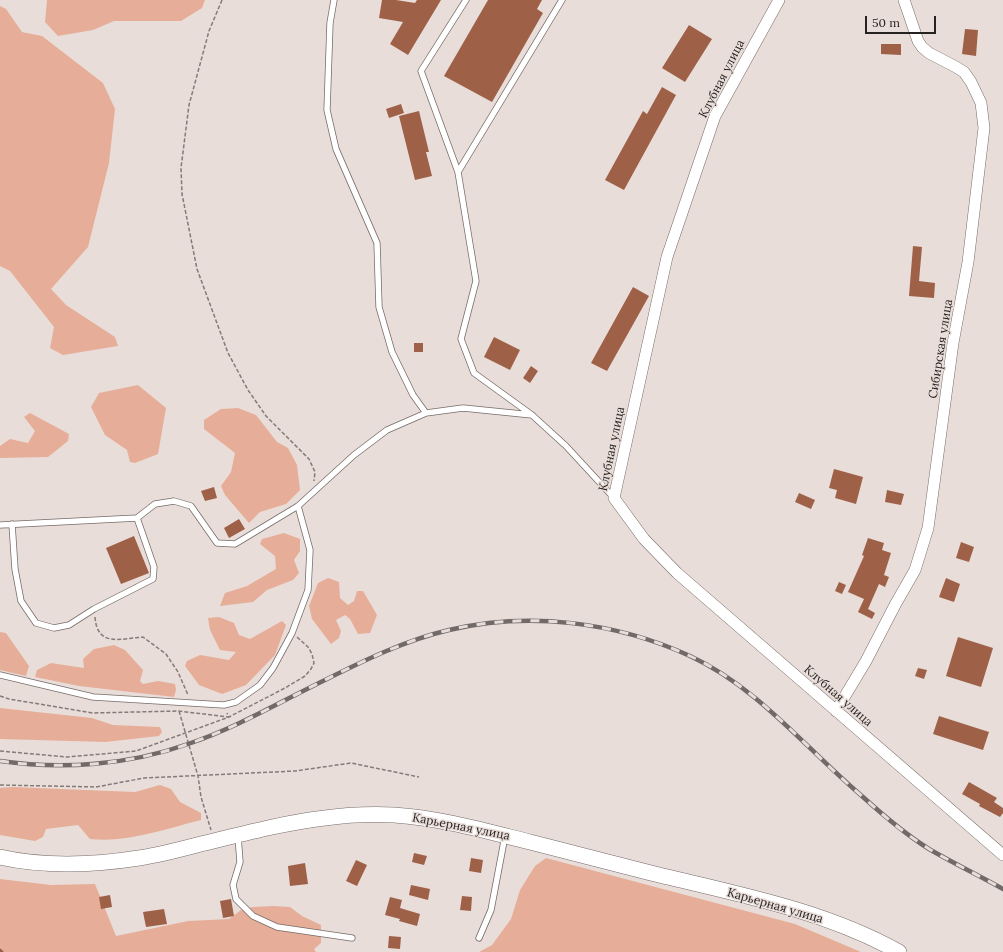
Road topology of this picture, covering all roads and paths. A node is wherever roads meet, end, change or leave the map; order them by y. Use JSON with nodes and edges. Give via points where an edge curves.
{"nodes":[{"id":1,"x":222,"y":0,"type":"edge"},
{"id":2,"x":334,"y":0,"type":"edge"},
{"id":3,"x":466,"y":0,"type":"edge"},
{"id":4,"x":562,"y":0,"type":"edge"},
{"id":5,"x":779,"y":0,"type":"edge"},
{"id":6,"x":904,"y":0,"type":"edge"},
{"id":7,"x":458,"y":172,"type":"junction"},
{"id":8,"x":426,"y":413,"type":"junction"},
{"id":9,"x":532,"y":415,"type":"junction"},
{"id":10,"x":314,"y":491,"type":"junction"},
{"id":11,"x":614,"y":498,"type":"junction"},
{"id":12,"x":298,"y":506,"type":"junction"},
{"id":13,"x":136,"y":518,"type":"junction"},
{"id":14,"x":12,"y":524,"type":"junction"},
{"id":15,"x":0,"y":525,"type":"edge"},
{"id":16,"x":94,"y":609,"type":"junction"},
{"id":17,"x":292,"y":634,"type":"junction"},
{"id":18,"x":0,"y":675,"type":"edge"},
{"id":19,"x":0,"y":696,"type":"edge"},
{"id":20,"x":193,"y":704,"type":"junction"},
{"id":21,"x":178,"y":711,"type":"junction"},
{"id":22,"x":836,"y":711,"type":"junction"},
{"id":23,"x":229,"y":717,"type":"junction"},
{"id":24,"x":186,"y":733,"type":"junction"},
{"id":25,"x":0,"y":751,"type":"edge"},
{"id":26,"x":198,"y":776,"type":"junction"},
{"id":27,"x":419,"y":777,"type":"dead end"},
{"id":28,"x":0,"y":785,"type":"edge"},
{"id":29,"x":238,"y":835,"type":"junction"},
{"id":30,"x":505,"y":836,"type":"junction"},
{"id":31,"x":214,"y":841,"type":"junction"},
{"id":32,"x":1003,"y":855,"type":"edge"},
{"id":33,"x":5,"y":858,"type":"edge"},
{"id":34,"x":352,"y":938,"type":"dead end"},
{"id":35,"x":479,"y":938,"type":"dead end"},
{"id":36,"x":899,"y":952,"type":"edge"}],
"edges":[{"from":1,"to":10,"type":"path","via":[[209,31],[189,105],[181,168],[182,194],[197,269],[228,354],[266,416],[310,459],[315,472]]},
{"from":2,"to":8,"type":"lane","via":[[330,23],[327,110],[336,149],[377,243],[379,307],[392,352],[413,395]]},
{"from":3,"to":7,"type":"lane","via":[[421,71]]},
{"from":4,"to":7,"type":"lane"},
{"from":5,"to":11,"type":"street","name":"Клубная улица","via":[[715,116],[667,257]]},
{"from":6,"to":22,"type":"street","name":"Сибирская улица","via":[[922,47],[964,72],[971,82],[980,103],[984,128],[968,262],[953,343],[928,528],[915,570]]},
{"from":7,"to":9,"type":"lane","via":[[476,281],[461,339],[474,373]]},
{"from":8,"to":9,"type":"lane","via":[[463,408]]},
{"from":8,"to":10,"type":"lane","via":[[387,430]]},
{"from":9,"to":11,"type":"lane","via":[[566,446]]},
{"from":10,"to":12,"type":"lane"},
{"from":11,"to":22,"type":"street","name":"Клубная улица","via":[[644,539],[677,573]]},
{"from":12,"to":13,"type":"lane","via":[[235,544],[217,543],[192,506],[174,501],[155,504]]},
{"from":12,"to":17,"type":"lane","via":[[310,550],[308,590]]},
{"from":13,"to":14,"type":"lane"},
{"from":13,"to":16,"type":"lane","via":[[154,567],[153,579]]},
{"from":14,"to":15,"type":"lane"},
{"from":14,"to":16,"type":"lane","via":[[15,569],[21,601],[36,623],[54,628],[69,625]]},
{"from":16,"to":20,"type":"path","via":[[96,628],[102,636],[113,640],[143,637],[166,654],[178,672]]},
{"from":17,"to":20,"type":"lane","via":[[274,668],[260,685],[248,694],[236,702],[224,705]]},
{"from":17,"to":23,"type":"path","via":[[303,641],[312,654],[314,663],[311,669],[305,676],[285,688]]},
{"from":18,"to":20,"type":"lane","via":[[93,697]]},
{"from":19,"to":21,"type":"path","via":[[93,714]]},
{"from":20,"to":21,"type":"path"},
{"from":21,"to":23,"type":"path"},
{"from":21,"to":24,"type":"path"},
{"from":22,"to":32,"type":"street","name":"Клубная улица"},
{"from":23,"to":24,"type":"path"},
{"from":24,"to":25,"type":"path","via":[[136,751],[67,758]]},
{"from":24,"to":26,"type":"path"},
{"from":26,"to":27,"type":"path","via":[[295,771],[351,763]]},
{"from":26,"to":28,"type":"path","via":[[144,778],[96,787]]},
{"from":26,"to":31,"type":"path","via":[[201,797]]},
{"from":29,"to":30,"type":"main road","name":"Карьерная улица","via":[[323,818],[366,814],[452,823]]},
{"from":29,"to":31,"type":"main road","name":"Карьерная улица"},
{"from":29,"to":34,"type":"lane","via":[[240,862],[233,885],[236,899],[253,916],[277,927]]},
{"from":30,"to":35,"type":"lane","via":[[491,910]]},
{"from":30,"to":36,"type":"main road","name":"Карьерная улица","via":[[793,909],[860,933]]},
{"from":31,"to":33,"type":"main road","name":"Карьерная улица","via":[[163,854],[114,861],[62,864]]}]}
